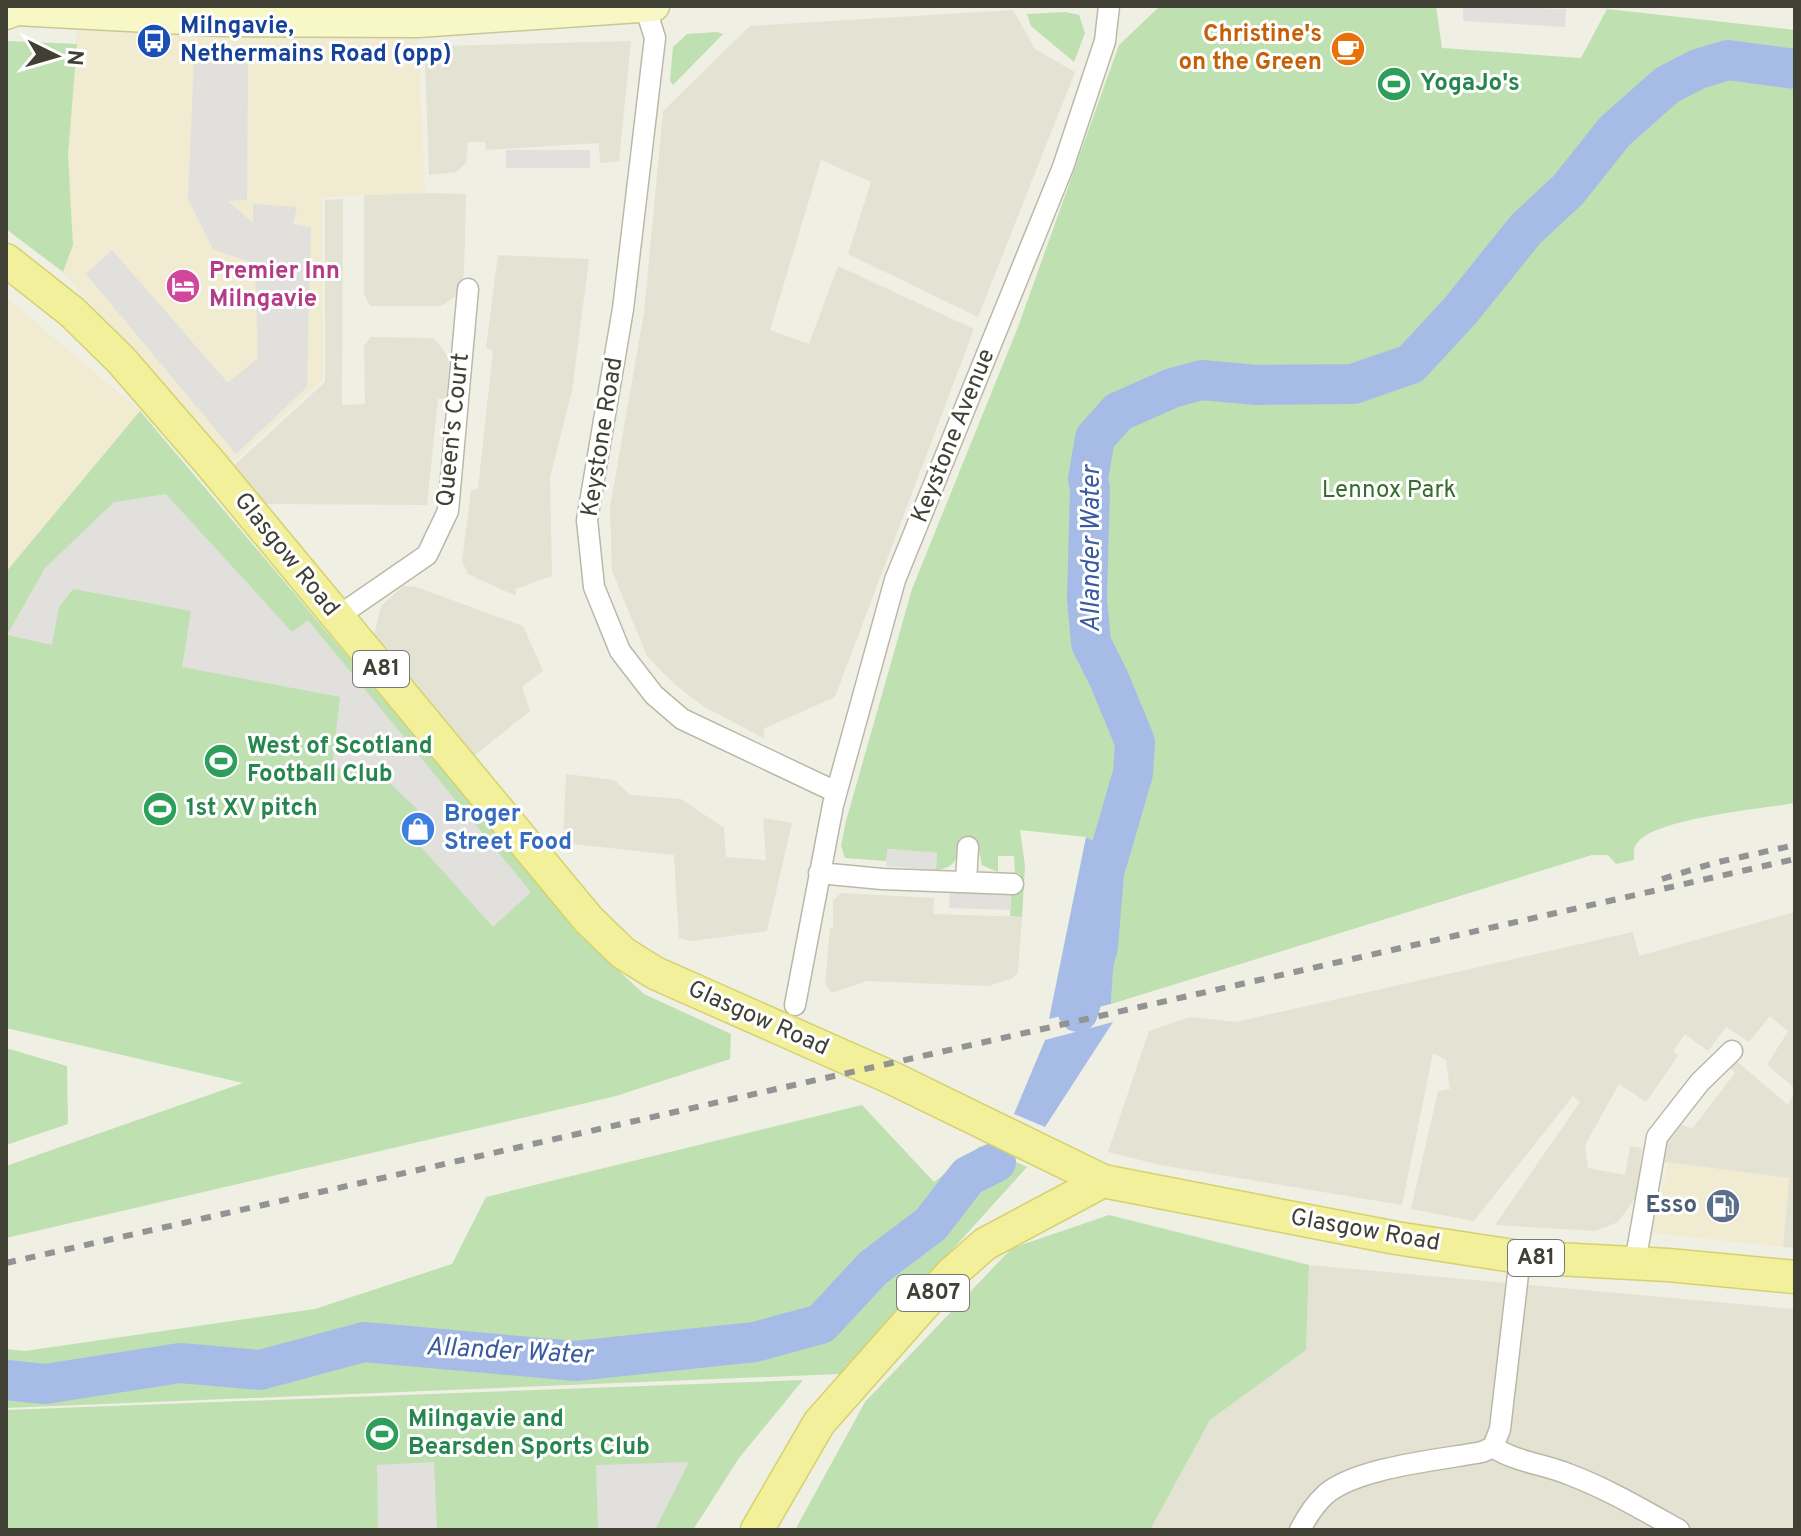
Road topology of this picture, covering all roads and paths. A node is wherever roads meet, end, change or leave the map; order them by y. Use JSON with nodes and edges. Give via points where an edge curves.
{"nodes":[{"id":1,"x":645,"y":6,"type":"edge"},
{"id":2,"x":654,"y":6,"type":"edge"},
{"id":3,"x":1109,"y":6,"type":"edge"},
{"id":4,"x":49,"y":9,"type":"edge"},
{"id":5,"x":9,"y":10,"type":"edge"},
{"id":6,"x":6,"y":260,"type":"edge"},
{"id":7,"x":468,"y":289,"type":"dead end"},
{"id":8,"x":337,"y":617,"type":"junction"},
{"id":9,"x":836,"y":792,"type":"junction"},
{"id":10,"x":968,"y":847,"type":"dead end"},
{"id":11,"x":819,"y":873,"type":"junction"},
{"id":12,"x":966,"y":882,"type":"junction"},
{"id":13,"x":1013,"y":884,"type":"dead end"},
{"id":14,"x":795,"y":1005,"type":"dead end"},
{"id":15,"x":1732,"y":1051,"type":"dead end"},
{"id":16,"x":1103,"y":1181,"type":"junction"},
{"id":17,"x":1520,"y":1257,"type":"junction"},
{"id":18,"x":1635,"y":1263,"type":"junction"},
{"id":19,"x":1795,"y":1277,"type":"edge"},
{"id":20,"x":1493,"y":1447,"type":"junction"},
{"id":21,"x":757,"y":1530,"type":"edge"},
{"id":22,"x":1300,"y":1530,"type":"edge"},
{"id":23,"x":1679,"y":1530,"type":"edge"}],
"edges":[{"from":1,"to":2,"type":"main road"},
{"from":1,"to":4,"type":"main road","via":[[418,22],[223,21]]},
{"from":1,"to":9,"type":"street","name":"Keystone Road","via":[[655,38],[623,309],[587,520],[594,587],[620,651],[654,695],[682,719]]},
{"from":3,"to":9,"type":"street","name":"Keystone Avenue","via":[[1105,41],[1063,167],[895,580]]},
{"from":4,"to":5,"type":"main road"},
{"from":6,"to":8,"type":"main road","name":"Glasgow Road","number":"A81","via":[[72,312],[121,360]]},
{"from":7,"to":8,"type":"street","name":"Queen's Court","via":[[448,511],[427,555]]},
{"from":8,"to":16,"type":"main road","name":"Glasgow Road","number":"A81","via":[[588,919],[623,953],[655,973],[892,1078]]},
{"from":9,"to":11,"type":"street","name":"Keystone Avenue"},
{"from":10,"to":12,"type":"street"},
{"from":11,"to":12,"type":"street"},
{"from":11,"to":14,"type":"street","name":"Keystone Avenue"},
{"from":12,"to":13,"type":"street"},
{"from":15,"to":18,"type":"street","via":[[1657,1137]]},
{"from":16,"to":17,"type":"main road","name":"Glasgow Road","number":"A81"},
{"from":16,"to":21,"type":"main road","number":"A807","via":[[985,1244],[950,1275],[819,1423]]},
{"from":17,"to":18,"type":"main road","name":"Glasgow Road","number":"A81"},
{"from":17,"to":20,"type":"street","via":[[1500,1429]]},
{"from":18,"to":19,"type":"main road","name":"Glasgow Road","number":"A81"},
{"from":20,"to":22,"type":"street","via":[[1343,1483],[1311,1509]]},
{"from":20,"to":23,"type":"street","via":[[1595,1486]]}]}
